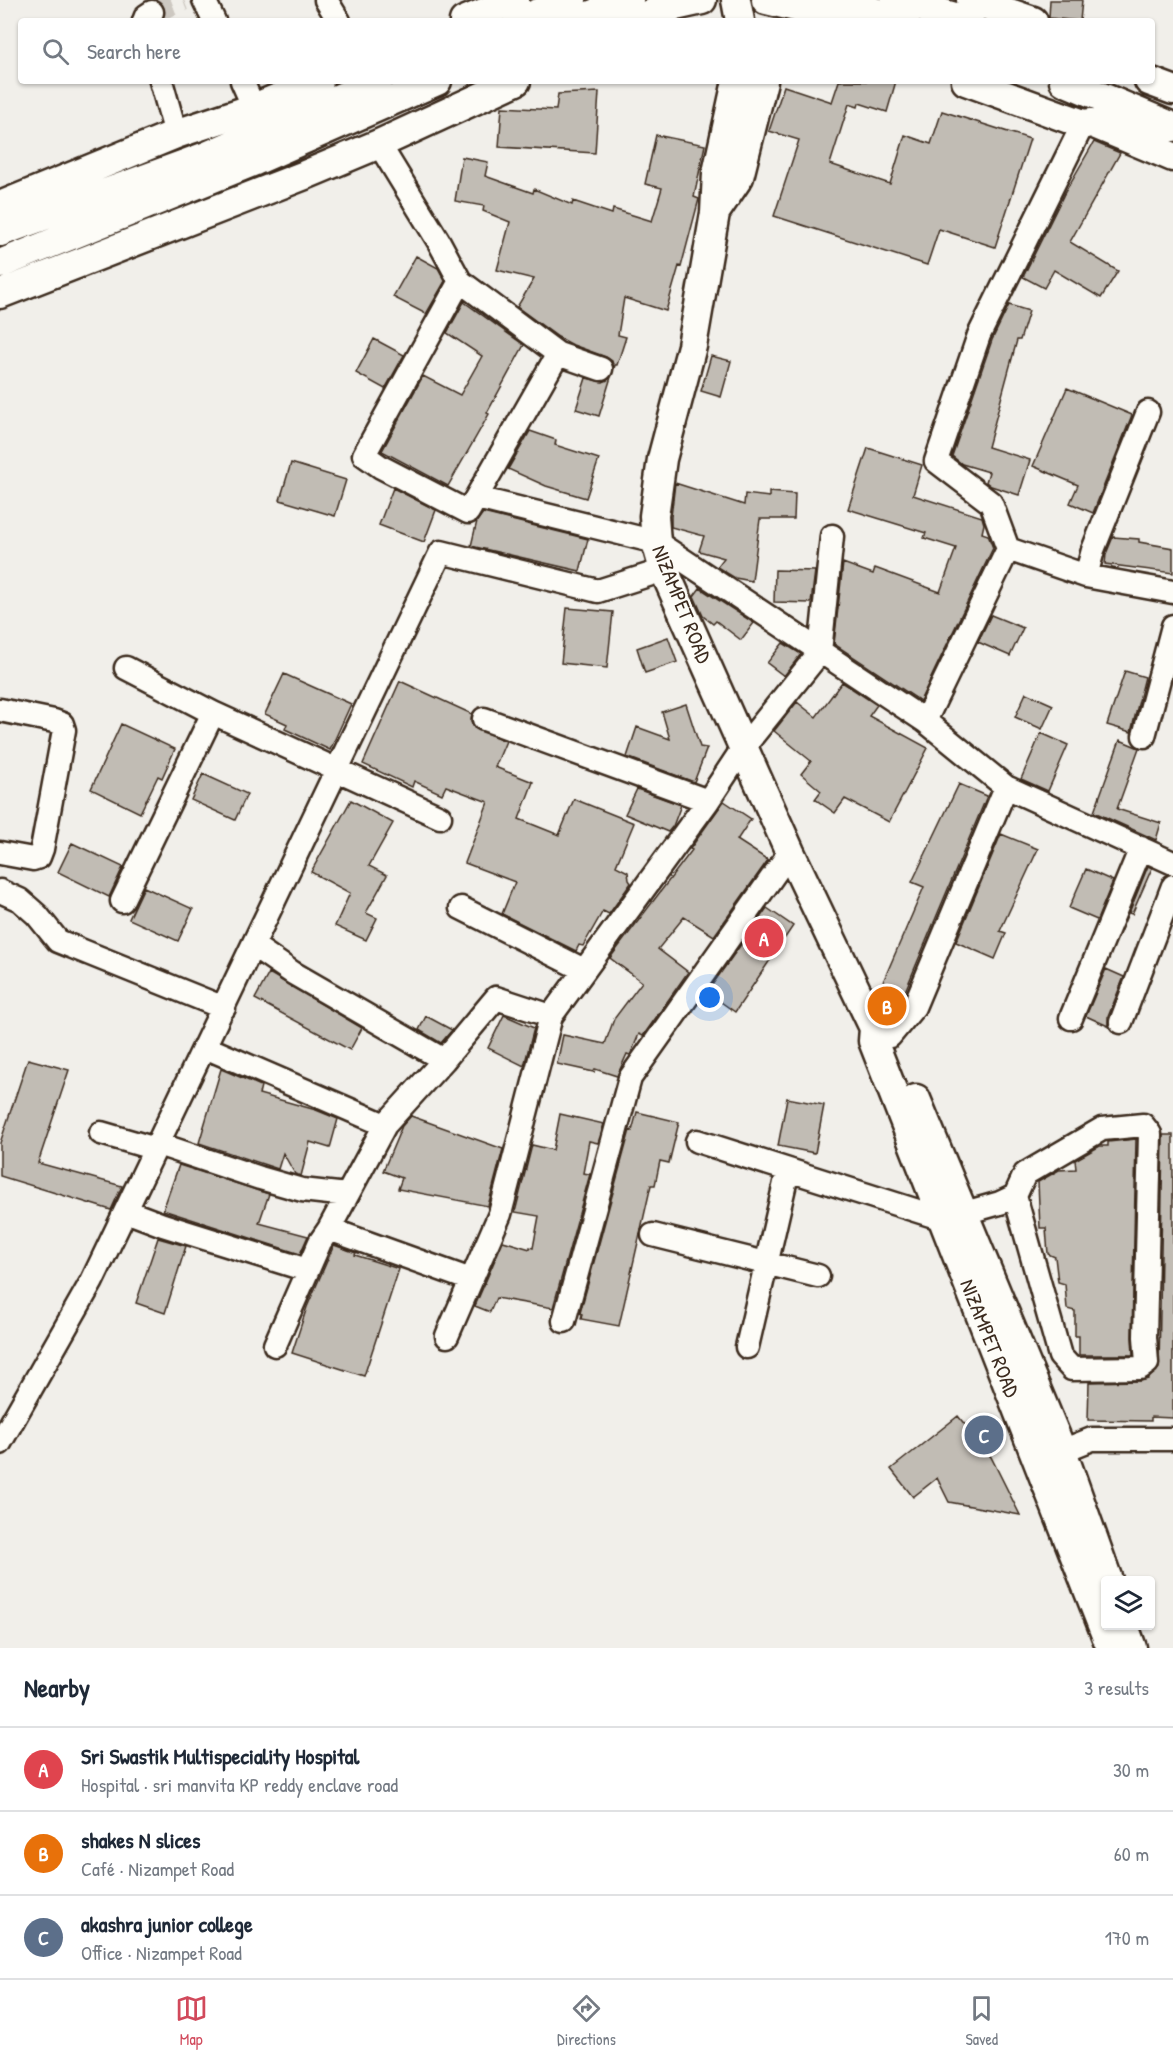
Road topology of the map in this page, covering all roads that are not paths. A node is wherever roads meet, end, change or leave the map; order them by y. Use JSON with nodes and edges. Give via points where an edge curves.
{"nodes":[{"id":1,"x":204,"y":0,"type":"edge"},
{"id":2,"x":326,"y":0,"type":"edge"},
{"id":3,"x":515,"y":0,"type":"edge"},
{"id":4,"x":572,"y":0,"type":"edge"},
{"id":5,"x":628,"y":0,"type":"edge"},
{"id":6,"x":702,"y":0,"type":"edge"},
{"id":7,"x":736,"y":0,"type":"edge"},
{"id":8,"x":765,"y":0,"type":"edge"},
{"id":9,"x":835,"y":0,"type":"edge"},
{"id":10,"x":895,"y":0,"type":"edge"},
{"id":11,"x":970,"y":0,"type":"edge"},
{"id":12,"x":1016,"y":14,"type":"edge"},
{"id":13,"x":213,"y":18,"type":"edge"},
{"id":14,"x":337,"y":18,"type":"edge"},
{"id":15,"x":471,"y":18,"type":"edge"},
{"id":16,"x":526,"y":18,"type":"edge"},
{"id":17,"x":583,"y":18,"type":"edge"},
{"id":18,"x":642,"y":18,"type":"edge"},
{"id":19,"x":739,"y":18,"type":"edge"},
{"id":20,"x":765,"y":18,"type":"edge"},
{"id":21,"x":830,"y":18,"type":"edge"},
{"id":22,"x":894,"y":18,"type":"edge"},
{"id":23,"x":958,"y":18,"type":"edge"},
{"id":24,"x":1155,"y":63,"type":"edge"},
{"id":25,"x":1173,"y":70,"type":"edge"},
{"id":26,"x":1155,"y":83,"type":"edge"},
{"id":27,"x":162,"y":84,"type":"edge"},
{"id":28,"x":243,"y":84,"type":"edge"},
{"id":29,"x":312,"y":84,"type":"edge"},
{"id":30,"x":371,"y":84,"type":"edge"},
{"id":31,"x":430,"y":84,"type":"edge"},
{"id":32,"x":501,"y":84,"type":"edge"},
{"id":33,"x":736,"y":84,"type":"edge"},
{"id":34,"x":762,"y":84,"type":"edge"},
{"id":35,"x":982,"y":84,"type":"edge"},
{"id":36,"x":1071,"y":84,"type":"edge"},
{"id":37,"x":1173,"y":90,"type":"edge"},
{"id":38,"x":462,"y":92,"type":"edge"},
{"id":39,"x":254,"y":108,"type":"junction"},
{"id":40,"x":1083,"y":124,"type":"junction"},
{"id":41,"x":1173,"y":127,"type":"edge"},
{"id":42,"x":176,"y":134,"type":"junction"},
{"id":43,"x":379,"y":144,"type":"junction"},
{"id":44,"x":1173,"y":157,"type":"edge"},
{"id":45,"x":0,"y":206,"type":"edge"},
{"id":46,"x":715,"y":213,"type":"junction"},
{"id":47,"x":0,"y":232,"type":"edge"},
{"id":48,"x":0,"y":264,"type":"edge"},
{"id":49,"x":460,"y":280,"type":"junction"},
{"id":50,"x":0,"y":294,"type":"edge"},
{"id":51,"x":558,"y":354,"type":"junction"},
{"id":52,"x":602,"y":369,"type":"dead end"},
{"id":53,"x":1148,"y":412,"type":"dead end"},
{"id":54,"x":477,"y":498,"type":"junction"},
{"id":55,"x":832,"y":536,"type":"dead end"},
{"id":56,"x":656,"y":543,"type":"junction"},
{"id":57,"x":1008,"y":549,"type":"junction"},
{"id":58,"x":664,"y":570,"type":"junction"},
{"id":59,"x":1086,"y":576,"type":"junction"},
{"id":60,"x":1173,"y":592,"type":"edge"},
{"id":61,"x":1173,"y":626,"type":"edge"},
{"id":62,"x":820,"y":652,"type":"junction"},
{"id":63,"x":126,"y":668,"type":"dead end"},
{"id":64,"x":0,"y":710,"type":"edge"},
{"id":65,"x":213,"y":713,"type":"junction"},
{"id":66,"x":484,"y":719,"type":"dead end"},
{"id":67,"x":925,"y":721,"type":"junction"},
{"id":68,"x":1144,"y":736,"type":"dead end"},
{"id":69,"x":743,"y":748,"type":"junction"},
{"id":70,"x":338,"y":771,"type":"junction"},
{"id":71,"x":1006,"y":787,"type":"junction"},
{"id":72,"x":708,"y":801,"type":"junction"},
{"id":73,"x":440,"y":817,"type":"dead end"},
{"id":74,"x":1141,"y":848,"type":"junction"},
{"id":75,"x":790,"y":852,"type":"junction"},
{"id":76,"x":0,"y":854,"type":"edge"},
{"id":77,"x":1173,"y":863,"type":"edge"},
{"id":78,"x":1173,"y":886,"type":"edge"},
{"id":79,"x":0,"y":891,"type":"edge"},
{"id":80,"x":122,"y":901,"type":"dead end"},
{"id":81,"x":461,"y":908,"type":"dead end"},
{"id":82,"x":254,"y":946,"type":"junction"},
{"id":83,"x":584,"y":970,"type":"junction"},
{"id":84,"x":224,"y":1008,"type":"junction"},
{"id":85,"x":550,"y":1017,"type":"junction"},
{"id":86,"x":1071,"y":1017,"type":"dead end"},
{"id":87,"x":1121,"y":1022,"type":"dead end"},
{"id":88,"x":882,"y":1032,"type":"junction"},
{"id":89,"x":205,"y":1047,"type":"junction"},
{"id":90,"x":444,"y":1060,"type":"junction"},
{"id":91,"x":385,"y":1125,"type":"junction"},
{"id":92,"x":101,"y":1133,"type":"dead end"},
{"id":93,"x":697,"y":1141,"type":"dead end"},
{"id":94,"x":157,"y":1146,"type":"junction"},
{"id":95,"x":788,"y":1170,"type":"junction"},
{"id":96,"x":348,"y":1195,"type":"junction"},
{"id":97,"x":1016,"y":1196,"type":"junction"},
{"id":98,"x":126,"y":1211,"type":"junction"},
{"id":99,"x":953,"y":1216,"type":"junction"},
{"id":100,"x":329,"y":1230,"type":"junction"},
{"id":101,"x":653,"y":1235,"type":"dead end"},
{"id":102,"x":766,"y":1263,"type":"junction"},
{"id":103,"x":307,"y":1270,"type":"junction"},
{"id":104,"x":818,"y":1276,"type":"dead end"},
{"id":105,"x":471,"y":1280,"type":"junction"},
{"id":106,"x":564,"y":1321,"type":"dead end"},
{"id":107,"x":447,"y":1336,"type":"dead end"},
{"id":108,"x":274,"y":1345,"type":"dead end"},
{"id":109,"x":747,"y":1347,"type":"dead end"},
{"id":110,"x":1173,"y":1439,"type":"edge"},
{"id":111,"x":0,"y":1443,"type":"edge"},
{"id":112,"x":1062,"y":1451,"type":"junction"},
{"id":113,"x":1106,"y":1576,"type":"edge"},
{"id":114,"x":1125,"y":1630,"type":"edge"},
{"id":115,"x":1111,"y":1648,"type":"edge"},
{"id":116,"x":1132,"y":1648,"type":"edge"}],
"edges":[{"from":1,"to":13,"type":"street"},
{"from":2,"to":14,"type":"street"},
{"from":3,"to":15,"type":"main road"},
{"from":4,"to":16,"type":"main road"},
{"from":5,"to":17,"type":"main road"},
{"from":6,"to":18,"type":"main road","via":[[657,10]]},
{"from":7,"to":19,"type":"main road"},
{"from":8,"to":20,"type":"main road"},
{"from":8,"to":21,"type":"main road"},
{"from":9,"to":22,"type":"main road"},
{"from":10,"to":23,"type":"main road"},
{"from":11,"to":12,"type":"main road"},
{"from":24,"to":25,"type":"main road"},
{"from":26,"to":37,"type":"main road"},
{"from":27,"to":42,"type":"street"},
{"from":28,"to":39,"type":"street"},
{"from":29,"to":39,"type":"main road"},
{"from":30,"to":47,"type":"main road","via":[[204,157]]},
{"from":31,"to":48,"type":"main road","via":[[255,161]]},
{"from":32,"to":38,"type":"main road"},
{"from":33,"to":46,"type":"main road","name":"NIZAMPET ROAD","via":[[717,173]]},
{"from":34,"to":46,"type":"main road","via":[[739,177]]},
{"from":35,"to":40,"type":"main road"},
{"from":36,"to":41,"type":"main road"},
{"from":38,"to":43,"type":"main road"},
{"from":39,"to":42,"type":"main road"},
{"from":40,"to":44,"type":"main road","via":[[1092,123]]},
{"from":40,"to":57,"type":"street","via":[[979,335],[936,461],[992,503]]},
{"from":42,"to":45,"type":"main road"},
{"from":43,"to":49,"type":"street"},
{"from":43,"to":50,"type":"main road"},
{"from":46,"to":56,"type":"main road","name":"NIZAMPET ROAD","via":[[692,346],[662,459],[654,516]]},
{"from":49,"to":51,"type":"street"},
{"from":49,"to":54,"type":"street","via":[[364,455],[381,468],[468,512]]},
{"from":51,"to":52,"type":"street"},
{"from":51,"to":54,"type":"street"},
{"from":53,"to":59,"type":"street"},
{"from":54,"to":56,"type":"street"},
{"from":55,"to":62,"type":"street"},
{"from":56,"to":58,"type":"main road","name":"NIZAMPET ROAD"},
{"from":56,"to":62,"type":"street"},
{"from":57,"to":59,"type":"street"},
{"from":57,"to":67,"type":"street"},
{"from":58,"to":69,"type":"main road","name":"NIZAMPET ROAD"},
{"from":58,"to":70,"type":"street","via":[[598,591],[441,552]]},
{"from":59,"to":60,"type":"street"},
{"from":61,"to":68,"type":"street"},
{"from":62,"to":67,"type":"street"},
{"from":62,"to":69,"type":"street"},
{"from":63,"to":65,"type":"street"},
{"from":64,"to":76,"type":"street","via":[[54,721],[62,724],[64,730],[39,857]]},
{"from":65,"to":70,"type":"street"},
{"from":65,"to":80,"type":"street"},
{"from":66,"to":72,"type":"street"},
{"from":67,"to":71,"type":"street"},
{"from":69,"to":72,"type":"street"},
{"from":69,"to":75,"type":"main road","name":"NIZAMPET ROAD"},
{"from":70,"to":73,"type":"street"},
{"from":70,"to":82,"type":"street"},
{"from":71,"to":74,"type":"street"},
{"from":71,"to":88,"type":"street","via":[[914,1007]]},
{"from":72,"to":83,"type":"street"},
{"from":74,"to":77,"type":"street"},
{"from":74,"to":86,"type":"street"},
{"from":75,"to":88,"type":"main road","name":"NIZAMPET ROAD"},
{"from":75,"to":106,"type":"street","via":[[630,1078]]},
{"from":78,"to":87,"type":"street"},
{"from":79,"to":84,"type":"street","via":[[20,900],[58,941]]},
{"from":81,"to":83,"type":"street"},
{"from":82,"to":84,"type":"street"},
{"from":82,"to":90,"type":"street","via":[[293,973]]},
{"from":83,"to":85,"type":"street"},
{"from":84,"to":89,"type":"street"},
{"from":85,"to":90,"type":"street","via":[[496,998]]},
{"from":85,"to":105,"type":"street","via":[[500,1214]]},
{"from":88,"to":99,"type":"main road","name":"NIZAMPET ROAD","via":[[873,1041]]},
{"from":89,"to":91,"type":"street"},
{"from":89,"to":94,"type":"street"},
{"from":90,"to":91,"type":"street"},
{"from":91,"to":96,"type":"street"},
{"from":92,"to":94,"type":"street"},
{"from":93,"to":95,"type":"street"},
{"from":94,"to":96,"type":"street","via":[[302,1190]]},
{"from":94,"to":98,"type":"street"},
{"from":95,"to":99,"type":"street"},
{"from":95,"to":102,"type":"street"},
{"from":96,"to":100,"type":"street"},
{"from":97,"to":97,"type":"street","via":[[1025,1174],[1102,1129],[1143,1125],[1148,1129],[1147,1363],[1140,1368],[1072,1369],[1060,1356]]},
{"from":97,"to":99,"type":"street"},
{"from":98,"to":103,"type":"street"},
{"from":98,"to":111,"type":"street","via":[[92,1281]]},
{"from":99,"to":112,"type":"main road","name":"NIZAMPET ROAD"},
{"from":99,"to":115,"type":"main road","name":"NIZAMPET ROAD"},
{"from":100,"to":103,"type":"street"},
{"from":100,"to":105,"type":"street"},
{"from":101,"to":102,"type":"street"},
{"from":102,"to":104,"type":"street"},
{"from":102,"to":109,"type":"street"},
{"from":103,"to":108,"type":"street"},
{"from":105,"to":107,"type":"street"},
{"from":110,"to":112,"type":"street","via":[[1092,1439]]},
{"from":112,"to":113,"type":"main road","name":"NIZAMPET ROAD"},
{"from":114,"to":116,"type":"main road"}]}
